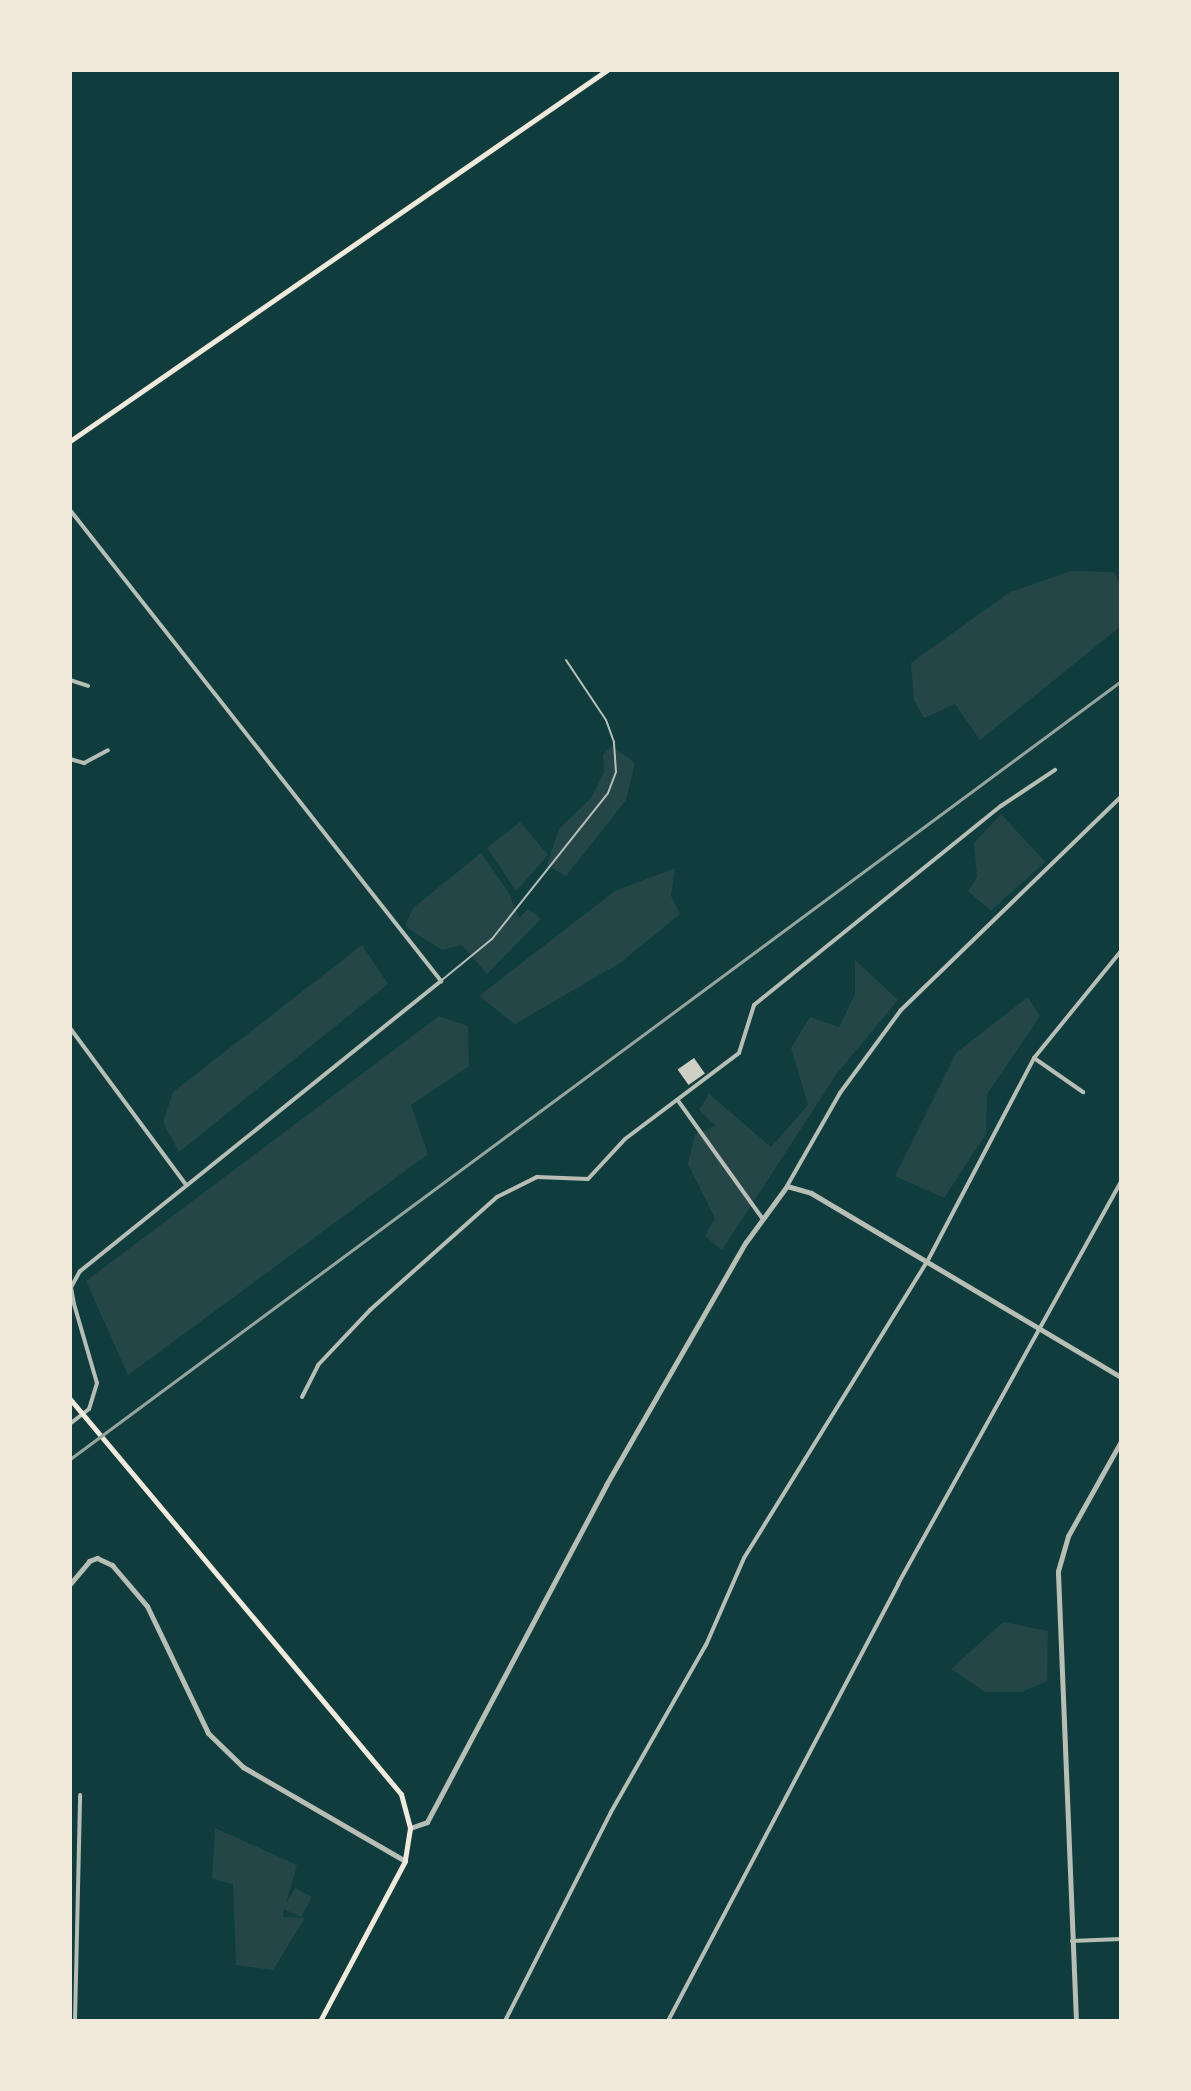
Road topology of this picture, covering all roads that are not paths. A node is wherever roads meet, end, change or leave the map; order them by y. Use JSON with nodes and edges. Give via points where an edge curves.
{"nodes":[{"id":1,"x":607,"y":70,"type":"edge"},
{"id":2,"x":70,"y":441,"type":"edge"},
{"id":3,"x":70,"y":510,"type":"edge"},
{"id":4,"x":566,"y":660,"type":"dead end"},
{"id":5,"x":70,"y":680,"type":"edge"},
{"id":6,"x":88,"y":686,"type":"dead end"},
{"id":7,"x":108,"y":750,"type":"dead end"},
{"id":8,"x":70,"y":759,"type":"edge"},
{"id":9,"x":1055,"y":770,"type":"dead end"},
{"id":10,"x":1121,"y":797,"type":"edge"},
{"id":11,"x":1121,"y":951,"type":"edge"},
{"id":12,"x":441,"y":981,"type":"junction"},
{"id":13,"x":70,"y":1028,"type":"edge"},
{"id":14,"x":1034,"y":1058,"type":"junction"},
{"id":15,"x":1083,"y":1092,"type":"dead end"},
{"id":16,"x":679,"y":1102,"type":"junction"},
{"id":17,"x":1121,"y":1181,"type":"edge"},
{"id":18,"x":186,"y":1185,"type":"junction"},
{"id":19,"x":787,"y":1186,"type":"junction"},
{"id":20,"x":762,"y":1218,"type":"junction"},
{"id":21,"x":927,"y":1262,"type":"junction"},
{"id":22,"x":1042,"y":1325,"type":"junction"},
{"id":23,"x":1121,"y":1377,"type":"edge"},
{"id":24,"x":302,"y":1397,"type":"dead end"},
{"id":25,"x":70,"y":1399,"type":"edge"},
{"id":26,"x":70,"y":1424,"type":"edge"},
{"id":27,"x":1121,"y":1441,"type":"edge"},
{"id":28,"x":70,"y":1584,"type":"edge"},
{"id":29,"x":80,"y":1795,"type":"dead end"},
{"id":30,"x":410,"y":1828,"type":"junction"},
{"id":31,"x":405,"y":1861,"type":"junction"},
{"id":32,"x":1121,"y":1939,"type":"edge"},
{"id":33,"x":1072,"y":1941,"type":"junction"},
{"id":34,"x":75,"y":2021,"type":"edge"},
{"id":35,"x":320,"y":2021,"type":"edge"},
{"id":36,"x":505,"y":2021,"type":"edge"},
{"id":37,"x":668,"y":2021,"type":"edge"},
{"id":38,"x":1076,"y":2021,"type":"edge"}],
"edges":[{"from":1,"to":2,"type":"main road"},
{"from":3,"to":12,"type":"street"},
{"from":4,"to":12,"type":"lane","via":[[606,720],[614,742],[616,772],[608,793],[492,939]]},
{"from":5,"to":6,"type":"street"},
{"from":7,"to":8,"type":"street","via":[[84,763]]},
{"from":9,"to":16,"type":"street","via":[[1001,806],[754,1005],[739,1053]]},
{"from":10,"to":19,"type":"street","via":[[901,1010],[840,1093]]},
{"from":11,"to":14,"type":"street"},
{"from":12,"to":18,"type":"street"},
{"from":13,"to":18,"type":"street"},
{"from":14,"to":15,"type":"street"},
{"from":14,"to":21,"type":"street"},
{"from":16,"to":20,"type":"street"},
{"from":16,"to":24,"type":"street","via":[[625,1139],[588,1179],[537,1177],[497,1197],[360,1321],[318,1365]]},
{"from":17,"to":22,"type":"street"},
{"from":18,"to":26,"type":"street","via":[[80,1271],[71,1287],[97,1383],[96,1399]]},
{"from":19,"to":20,"type":"street"},
{"from":19,"to":21,"type":"street","via":[[811,1193]]},
{"from":20,"to":30,"type":"street","via":[[606,1485],[466,1755],[427,1822]]},
{"from":21,"to":22,"type":"street"},
{"from":21,"to":36,"type":"street","via":[[744,1558],[706,1645],[611,1812]]},
{"from":22,"to":23,"type":"street"},
{"from":22,"to":37,"type":"street"},
{"from":25,"to":30,"type":"main road","via":[[392,1780],[408,1811]]},
{"from":27,"to":33,"type":"street","via":[[1068,1536],[1058,1571]]},
{"from":28,"to":31,"type":"street","via":[[89,1561],[97,1558],[112,1565],[147,1606],[208,1733],[243,1767]]},
{"from":29,"to":34,"type":"street"},
{"from":30,"to":31,"type":"main road"},
{"from":31,"to":35,"type":"main road"},
{"from":32,"to":33,"type":"street"},
{"from":33,"to":38,"type":"street"}]}
